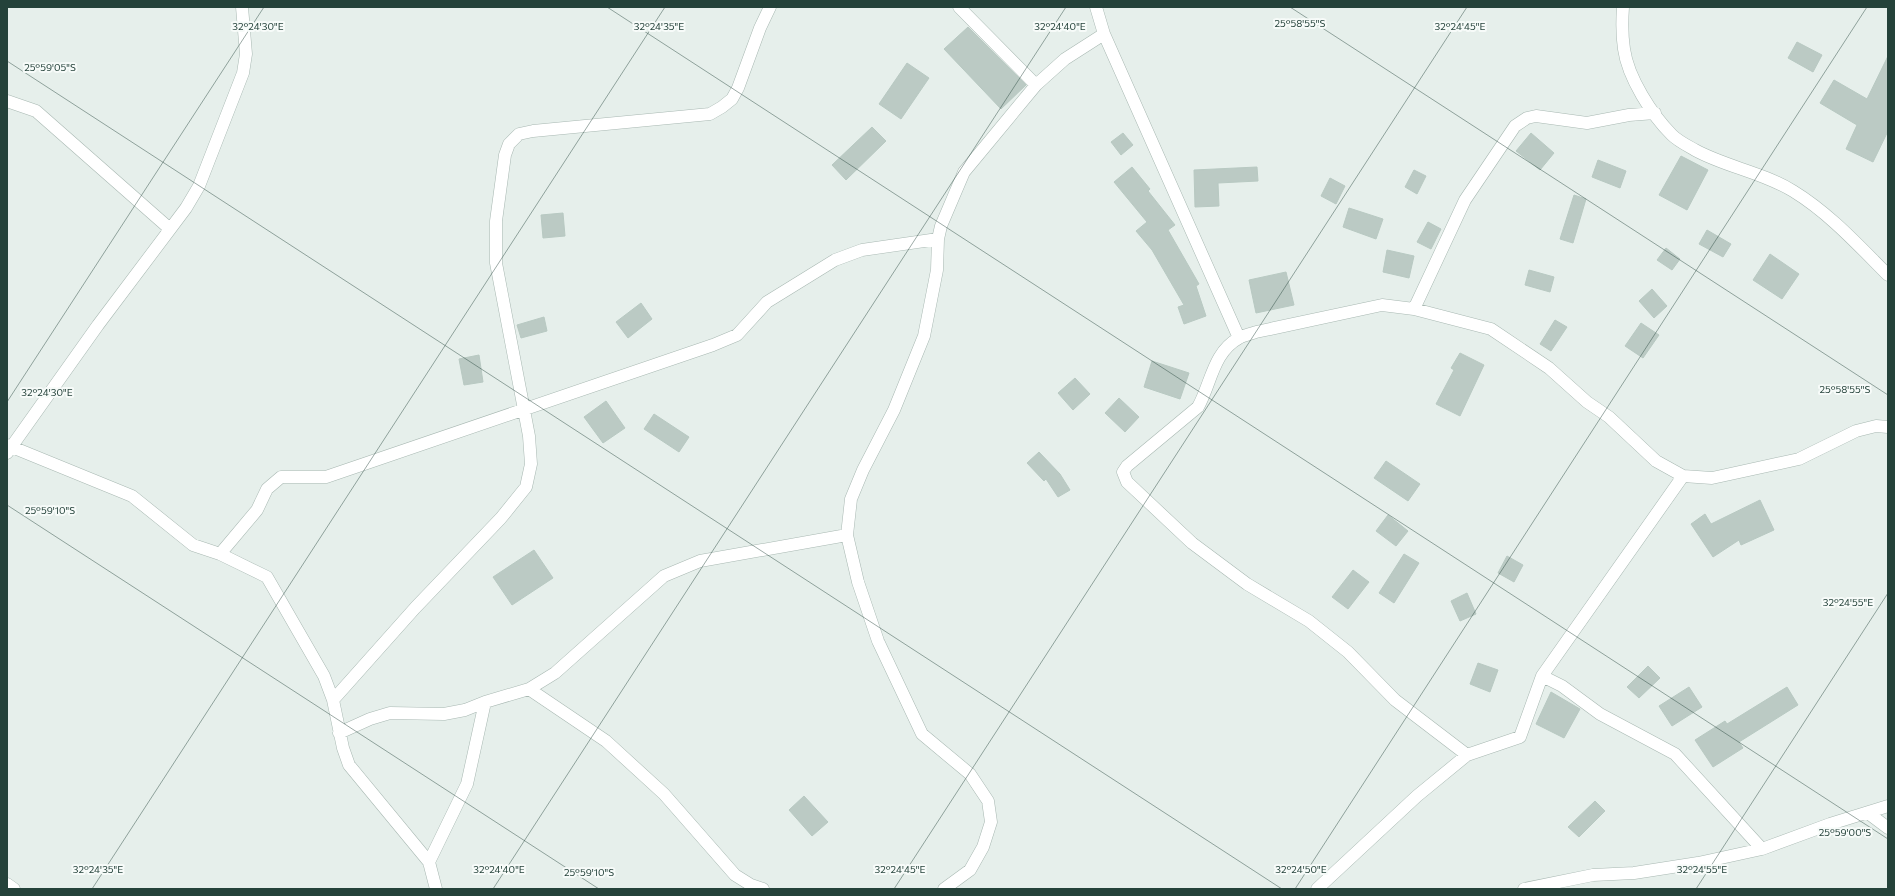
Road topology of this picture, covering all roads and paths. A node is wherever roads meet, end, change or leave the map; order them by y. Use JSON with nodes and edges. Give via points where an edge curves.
{"nodes":[{"id":1,"x":242,"y":7,"type":"edge"},
{"id":2,"x":770,"y":7,"type":"edge"},
{"id":3,"x":959,"y":7,"type":"edge"},
{"id":4,"x":1096,"y":7,"type":"edge"},
{"id":5,"x":1623,"y":7,"type":"edge"},
{"id":6,"x":1104,"y":34,"type":"junction"},
{"id":7,"x":1036,"y":85,"type":"junction"},
{"id":8,"x":7,"y":101,"type":"edge"},
{"id":9,"x":1655,"y":113,"type":"junction"},
{"id":10,"x":170,"y":229,"type":"junction"},
{"id":11,"x":938,"y":239,"type":"junction"},
{"id":12,"x":1888,"y":275,"type":"edge"},
{"id":13,"x":1414,"y":309,"type":"junction"},
{"id":14,"x":1239,"y":338,"type":"junction"},
{"id":15,"x":526,"y":410,"type":"junction"},
{"id":16,"x":1888,"y":428,"type":"edge"},
{"id":17,"x":8,"y":448,"type":"edge"},
{"id":18,"x":1683,"y":476,"type":"junction"},
{"id":19,"x":848,"y":535,"type":"junction"},
{"id":20,"x":220,"y":554,"type":"junction"},
{"id":21,"x":1542,"y":676,"type":"junction"},
{"id":22,"x":529,"y":689,"type":"junction"},
{"id":23,"x":333,"y":700,"type":"junction"},
{"id":24,"x":485,"y":702,"type":"junction"},
{"id":25,"x":339,"y":733,"type":"junction"},
{"id":26,"x":1467,"y":754,"type":"junction"},
{"id":27,"x":1888,"y":806,"type":"edge"},
{"id":28,"x":1868,"y":812,"type":"junction"},
{"id":29,"x":1888,"y":828,"type":"edge"},
{"id":30,"x":1762,"y":849,"type":"junction"},
{"id":31,"x":429,"y":862,"type":"junction"},
{"id":32,"x":7,"y":884,"type":"edge"},
{"id":33,"x":1551,"y":886,"type":"edge"},
{"id":34,"x":14,"y":889,"type":"edge"},
{"id":35,"x":436,"y":889,"type":"edge"},
{"id":36,"x":763,"y":889,"type":"edge"},
{"id":37,"x":944,"y":889,"type":"edge"},
{"id":38,"x":1317,"y":889,"type":"edge"},
{"id":39,"x":1524,"y":889,"type":"edge"}],
"edges":[{"from":1,"to":10,"type":"street","via":[[246,54],[243,73],[199,186]]},
{"from":2,"to":15,"type":"street","via":[[732,99],[710,114],[533,131],[519,134],[509,144],[505,155],[496,221],[496,263]]},
{"from":3,"to":7,"type":"street"},
{"from":4,"to":6,"type":"street"},
{"from":5,"to":9,"type":"street","via":[[1624,50],[1631,72]]},
{"from":6,"to":7,"type":"street","via":[[1065,59]]},
{"from":6,"to":14,"type":"street"},
{"from":7,"to":11,"type":"street","via":[[964,172]]},
{"from":8,"to":10,"type":"street","via":[[36,111]]},
{"from":9,"to":12,"type":"street","via":[[1673,136],[1696,151],[1769,178],[1792,190],[1838,226]]},
{"from":9,"to":13,"type":"street","via":[[1587,123],[1536,116],[1527,118],[1515,126],[1465,200]]},
{"from":10,"to":17,"type":"street"},
{"from":11,"to":15,"type":"street","via":[[862,250],[835,260],[767,302],[737,335]]},
{"from":11,"to":19,"type":"street","via":[[937,270],[924,336],[894,410],[851,499]]},
{"from":13,"to":14,"type":"street","via":[[1382,305],[1256,332]]},
{"from":13,"to":18,"type":"street","via":[[1491,329],[1548,368],[1587,402],[1609,417],[1656,461]]},
{"from":14,"to":26,"type":"street","via":[[1218,358],[1198,407],[1126,466],[1123,472],[1127,482],[1192,543],[1247,584],[1309,621],[1343,647],[1395,700]]},
{"from":15,"to":20,"type":"street","via":[[326,477],[280,477],[267,489],[257,510]]},
{"from":15,"to":23,"type":"street","via":[[530,436],[530,464],[526,487],[501,518],[415,608]]},
{"from":16,"to":18,"type":"street","via":[[1876,426],[1856,431],[1799,459],[1712,478]]},
{"from":17,"to":20,"type":"street","via":[[132,496],[193,545]]},
{"from":18,"to":21,"type":"street"},
{"from":19,"to":22,"type":"street","via":[[700,561],[664,576],[555,673]]},
{"from":19,"to":37,"type":"street","via":[[858,582],[878,641],[922,734],[970,774],[988,802],[991,822],[983,847],[970,870]]},
{"from":20,"to":23,"type":"street","via":[[267,577],[324,676]]},
{"from":21,"to":26,"type":"street","via":[[1520,738]]},
{"from":21,"to":30,"type":"street","via":[[1562,686],[1600,714],[1675,754]]},
{"from":22,"to":24,"type":"street"},
{"from":22,"to":36,"type":"street","via":[[606,741],[664,794],[736,875]]},
{"from":23,"to":25,"type":"street"},
{"from":24,"to":25,"type":"street","via":[[465,710],[444,714],[390,712]]},
{"from":24,"to":31,"type":"street","via":[[467,784]]},
{"from":25,"to":31,"type":"street","via":[[349,765]]},
{"from":26,"to":38,"type":"street","via":[[1417,796]]},
{"from":27,"to":28,"type":"street"},
{"from":28,"to":29,"type":"street"},
{"from":28,"to":30,"type":"street"},
{"from":30,"to":33,"type":"street","via":[[1634,873],[1593,875]]},
{"from":31,"to":35,"type":"street"},
{"from":32,"to":34,"type":"street"},
{"from":33,"to":39,"type":"street"}]}
